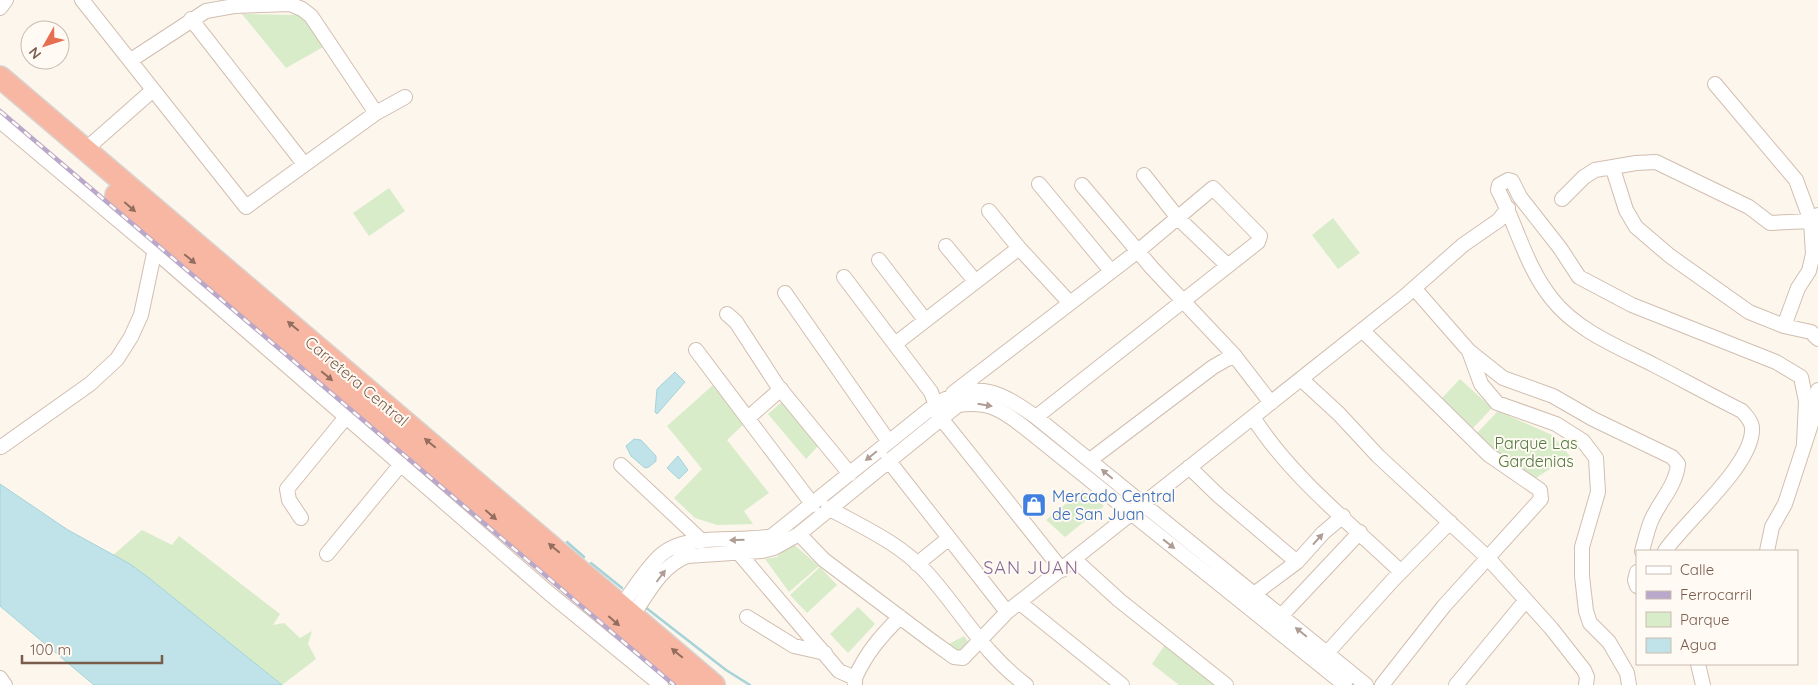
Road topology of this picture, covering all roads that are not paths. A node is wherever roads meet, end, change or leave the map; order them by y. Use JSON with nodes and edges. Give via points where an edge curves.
{"nodes":[{"id":1,"x":6,"y":0,"type":"edge"},
{"id":2,"x":82,"y":0,"type":"edge"},
{"id":3,"x":0,"y":8,"type":"edge"},
{"id":4,"x":191,"y":20,"type":"junction"},
{"id":5,"x":131,"y":60,"type":"junction"},
{"id":6,"x":0,"y":77,"type":"edge"},
{"id":7,"x":1715,"y":84,"type":"dead end"},
{"id":8,"x":153,"y":90,"type":"junction"},
{"id":9,"x":0,"y":95,"type":"edge"},
{"id":10,"x":405,"y":98,"type":"dead end"},
{"id":11,"x":376,"y":113,"type":"junction"},
{"id":12,"x":0,"y":121,"type":"edge"},
{"id":13,"x":85,"y":150,"type":"junction"},
{"id":14,"x":304,"y":164,"type":"junction"},
{"id":15,"x":1613,"y":169,"type":"junction"},
{"id":16,"x":1144,"y":175,"type":"dead end"},
{"id":17,"x":1039,"y":184,"type":"dead end"},
{"id":18,"x":1082,"y":185,"type":"dead end"},
{"id":19,"x":1562,"y":199,"type":"dead end"},
{"id":20,"x":151,"y":205,"type":"junction"},
{"id":21,"x":1508,"y":208,"type":"junction"},
{"id":22,"x":989,"y":211,"type":"dead end"},
{"id":23,"x":1178,"y":218,"type":"junction"},
{"id":24,"x":1814,"y":218,"type":"edge"},
{"id":25,"x":153,"y":227,"type":"junction"},
{"id":26,"x":946,"y":246,"type":"dead end"},
{"id":27,"x":1018,"y":248,"type":"junction"},
{"id":28,"x":1138,"y":251,"type":"junction"},
{"id":29,"x":156,"y":252,"type":"junction"},
{"id":30,"x":879,"y":260,"type":"dead end"},
{"id":31,"x":1227,"y":265,"type":"junction"},
{"id":32,"x":1111,"y":271,"type":"junction"},
{"id":33,"x":844,"y":277,"type":"dead end"},
{"id":34,"x":975,"y":281,"type":"junction"},
{"id":35,"x":1414,"y":288,"type":"junction"},
{"id":36,"x":785,"y":293,"type":"dead end"},
{"id":37,"x":1185,"y":301,"type":"junction"},
{"id":38,"x":1069,"y":302,"type":"junction"},
{"id":39,"x":727,"y":314,"type":"dead end"},
{"id":40,"x":925,"y":320,"type":"junction"},
{"id":41,"x":1784,"y":326,"type":"junction"},
{"id":42,"x":1362,"y":330,"type":"junction"},
{"id":43,"x":1818,"y":339,"type":"edge"},
{"id":44,"x":895,"y":344,"type":"junction"},
{"id":45,"x":696,"y":350,"type":"dead end"},
{"id":46,"x":1468,"y":351,"type":"junction"},
{"id":47,"x":1234,"y":355,"type":"junction"},
{"id":48,"x":1300,"y":379,"type":"junction"},
{"id":49,"x":781,"y":389,"type":"junction"},
{"id":50,"x":1818,"y":390,"type":"edge"},
{"id":51,"x":1272,"y":402,"type":"junction"},
{"id":52,"x":941,"y":407,"type":"junction"},
{"id":53,"x":346,"y":417,"type":"junction"},
{"id":54,"x":1036,"y":417,"type":"junction"},
{"id":55,"x":1254,"y":417,"type":"junction"},
{"id":56,"x":748,"y":418,"type":"junction"},
{"id":57,"x":889,"y":442,"type":"junction"},
{"id":58,"x":1804,"y":444,"type":"junction"},
{"id":59,"x":1,"y":447,"type":"edge"},
{"id":60,"x":888,"y":460,"type":"junction"},
{"id":61,"x":1090,"y":460,"type":"junction"},
{"id":62,"x":401,"y":464,"type":"junction"},
{"id":63,"x":620,"y":465,"type":"dead end"},
{"id":64,"x":1189,"y":467,"type":"junction"},
{"id":65,"x":850,"y":474,"type":"junction"},
{"id":66,"x":477,"y":493,"type":"junction"},
{"id":67,"x":1142,"y":503,"type":"junction"},
{"id":68,"x":813,"y":505,"type":"junction"},
{"id":69,"x":828,"y":508,"type":"junction"},
{"id":70,"x":1130,"y":514,"type":"junction"},
{"id":71,"x":1343,"y":516,"type":"junction"},
{"id":72,"x":301,"y":518,"type":"dead end"},
{"id":73,"x":1450,"y":522,"type":"junction"},
{"id":74,"x":1360,"y":532,"type":"junction"},
{"id":75,"x":799,"y":534,"type":"junction"},
{"id":76,"x":948,"y":539,"type":"junction"},
{"id":77,"x":702,"y":541,"type":"junction"},
{"id":78,"x":1642,"y":550,"type":"edge"},
{"id":79,"x":1666,"y":550,"type":"edge"},
{"id":80,"x":1767,"y":550,"type":"edge"},
{"id":81,"x":738,"y":552,"type":"junction"},
{"id":82,"x":327,"y":554,"type":"dead end"},
{"id":83,"x":1488,"y":558,"type":"junction"},
{"id":84,"x":1074,"y":560,"type":"junction"},
{"id":85,"x":1297,"y":562,"type":"junction"},
{"id":86,"x":917,"y":564,"type":"junction"},
{"id":87,"x":1062,"y":570,"type":"junction"},
{"id":88,"x":1401,"y":572,"type":"junction"},
{"id":89,"x":1254,"y":594,"type":"junction"},
{"id":90,"x":1526,"y":600,"type":"junction"},
{"id":91,"x":1020,"y":603,"type":"junction"},
{"id":92,"x":627,"y":610,"type":"junction"},
{"id":93,"x":1007,"y":612,"type":"junction"},
{"id":94,"x":1281,"y":616,"type":"junction"},
{"id":95,"x":747,"y":617,"type":"dead end"},
{"id":96,"x":900,"y":617,"type":"junction"},
{"id":97,"x":979,"y":642,"type":"junction"},
{"id":98,"x":825,"y":653,"type":"junction"},
{"id":99,"x":1327,"y":653,"type":"junction"},
{"id":100,"x":1698,"y":665,"type":"edge"},
{"id":101,"x":0,"y":678,"type":"edge"},
{"id":102,"x":855,"y":681,"type":"edge"},
{"id":103,"x":5,"y":685,"type":"edge"},
{"id":104,"x":661,"y":685,"type":"edge"},
{"id":105,"x":690,"y":685,"type":"edge"},
{"id":106,"x":714,"y":685,"type":"edge"},
{"id":107,"x":1026,"y":685,"type":"edge"},
{"id":108,"x":1122,"y":685,"type":"edge"},
{"id":109,"x":1226,"y":685,"type":"edge"},
{"id":110,"x":1344,"y":685,"type":"edge"},
{"id":111,"x":1366,"y":685,"type":"edge"},
{"id":112,"x":1382,"y":685,"type":"edge"},
{"id":113,"x":1456,"y":685,"type":"edge"},
{"id":114,"x":1586,"y":685,"type":"edge"},
{"id":115,"x":1630,"y":685,"type":"edge"},
{"id":116,"x":1704,"y":685,"type":"edge"}],
"edges":[{"from":1,"to":3,"type":"street"},
{"from":2,"to":5,"type":"street"},
{"from":4,"to":5,"type":"street"},
{"from":4,"to":11,"type":"street","via":[[206,10],[234,6],[290,4],[302,9],[311,16]]},
{"from":4,"to":14,"type":"street"},
{"from":5,"to":8,"type":"street"},
{"from":6,"to":13,"type":"highway","name":"Carretera Central"},
{"from":7,"to":24,"type":"street","via":[[1796,180]]},
{"from":8,"to":13,"type":"street"},
{"from":8,"to":14,"type":"street","via":[[246,207]]},
{"from":9,"to":25,"type":"highway","name":"Carretera Central","one_way":true},
{"from":10,"to":11,"type":"street"},
{"from":11,"to":14,"type":"street"},
{"from":12,"to":29,"type":"street"},
{"from":13,"to":20,"type":"highway","name":"Carretera Central"},
{"from":15,"to":19,"type":"street","via":[[1595,170]]},
{"from":15,"to":24,"type":"street","via":[[1656,162],[1749,207],[1770,223]]},
{"from":15,"to":41,"type":"street","via":[[1626,210],[1636,227],[1730,300],[1749,312]]},
{"from":16,"to":23,"type":"street"},
{"from":17,"to":32,"type":"street"},
{"from":18,"to":28,"type":"street"},
{"from":20,"to":25,"type":"street"},
{"from":66,"to":20,"type":"highway","name":"Carretera Central","one_way":true},
{"from":21,"to":35,"type":"street","via":[[1499,220],[1463,245]]},
{"from":21,"to":58,"type":"street","via":[[1498,190],[1499,185],[1508,180],[1512,181],[1520,197],[1579,277],[1632,305],[1776,362],[1800,377],[1806,401]]},
{"from":21,"to":79,"type":"street","via":[[1523,250],[1538,278],[1551,299],[1572,320],[1742,411],[1749,419],[1752,427],[1750,439],[1740,462]]},
{"from":22,"to":27,"type":"street"},
{"from":23,"to":28,"type":"street"},
{"from":23,"to":31,"type":"street"},
{"from":23,"to":31,"type":"street","via":[[1213,188],[1230,204],[1260,236],[1258,242]]},
{"from":24,"to":41,"type":"street","via":[[1813,254]]},
{"from":25,"to":29,"type":"street"},
{"from":25,"to":66,"type":"highway","name":"Carretera Central","one_way":true},
{"from":26,"to":34,"type":"street"},
{"from":27,"to":34,"type":"street"},
{"from":27,"to":38,"type":"street"},
{"from":28,"to":32,"type":"street"},
{"from":28,"to":37,"type":"street"},
{"from":29,"to":53,"type":"street"},
{"from":29,"to":59,"type":"street","via":[[141,315],[117,360],[90,384]]},
{"from":30,"to":40,"type":"street"},
{"from":31,"to":37,"type":"street"},
{"from":32,"to":38,"type":"street"},
{"from":33,"to":44,"type":"street"},
{"from":34,"to":40,"type":"street"},
{"from":35,"to":42,"type":"street"},
{"from":35,"to":46,"type":"street"},
{"from":36,"to":57,"type":"street"},
{"from":37,"to":47,"type":"street"},
{"from":37,"to":54,"type":"street"},
{"from":38,"to":52,"type":"street"},
{"from":39,"to":49,"type":"street","via":[[736,322]]},
{"from":40,"to":44,"type":"street"},
{"from":41,"to":43,"type":"street","via":[[1812,332]]},
{"from":42,"to":48,"type":"street"},
{"from":42,"to":83,"type":"street","via":[[1489,455],[1540,490],[1541,499]]},
{"from":44,"to":52,"type":"street"},
{"from":45,"to":56,"type":"street"},
{"from":46,"to":78,"type":"street","via":[[1503,378],[1553,396],[1672,457],[1678,464],[1677,470],[1652,519]]},
{"from":46,"to":115,"type":"street","via":[[1481,384],[1497,404],[1556,424],[1584,441],[1596,458],[1598,492],[1582,547],[1586,611],[1590,623],[1609,642],[1627,673]]},
{"from":47,"to":51,"type":"street"},
{"from":47,"to":61,"type":"street","via":[[1213,366]]},
{"from":48,"to":51,"type":"street"},
{"from":48,"to":73,"type":"street"},
{"from":49,"to":56,"type":"street"},
{"from":49,"to":65,"type":"street"},
{"from":50,"to":58,"type":"street","via":[[1817,406]]},
{"from":51,"to":55,"type":"street"},
{"from":52,"to":54,"type":"street","via":[[974,391],[988,391],[1007,397]]},
{"from":52,"to":57,"type":"street"},
{"from":52,"to":60,"type":"street"},
{"from":52,"to":70,"type":"street","one_way":true,"via":[[970,403],[1003,410]]},
{"from":52,"to":87,"type":"street"},
{"from":53,"to":62,"type":"street"},
{"from":53,"to":72,"type":"street","via":[[287,489],[289,500]]},
{"from":54,"to":61,"type":"street"},
{"from":55,"to":64,"type":"street"},
{"from":55,"to":71,"type":"street","via":[[1267,439]]},
{"from":56,"to":68,"type":"street"},
{"from":57,"to":65,"type":"street","one_way":true},
{"from":58,"to":80,"type":"street","via":[[1785,504],[1772,527]]},
{"from":60,"to":69,"type":"street"},
{"from":60,"to":76,"type":"street"},
{"from":67,"to":61,"type":"street","one_way":true},
{"from":62,"to":82,"type":"street"},
{"from":62,"to":104,"type":"street","via":[[550,594]]},
{"from":63,"to":77,"type":"street"},
{"from":64,"to":67,"type":"street"},
{"from":64,"to":85,"type":"street"},
{"from":65,"to":68,"type":"street"},
{"from":92,"to":66,"type":"highway","name":"Carretera Central","one_way":true},
{"from":66,"to":105,"type":"highway","name":"Carretera Central","one_way":true},
{"from":67,"to":70,"type":"street"},
{"from":67,"to":89,"type":"street"},
{"from":68,"to":77,"type":"street","one_way":true,"via":[[772,536],[756,540]]},
{"from":69,"to":75,"type":"street"},
{"from":69,"to":86,"type":"street","via":[[897,547]]},
{"from":70,"to":84,"type":"street"},
{"from":70,"to":110,"type":"street","one_way":true},
{"from":71,"to":74,"type":"street"},
{"from":85,"to":71,"type":"street","one_way":true},
{"from":73,"to":83,"type":"street"},
{"from":73,"to":88,"type":"street"},
{"from":74,"to":88,"type":"street"},
{"from":74,"to":94,"type":"street"},
{"from":75,"to":81,"type":"street","via":[[774,548]]},
{"from":75,"to":96,"type":"street","via":[[824,560]]},
{"from":76,"to":86,"type":"street"},
{"from":76,"to":93,"type":"street"},
{"from":77,"to":92,"type":"street","via":[[679,545],[664,553]]},
{"from":92,"to":81,"type":"street","one_way":true,"via":[[676,560],[687,556]]},
{"from":81,"to":98,"type":"street"},
{"from":83,"to":90,"type":"street"},
{"from":83,"to":112,"type":"street","via":[[1444,606]]},
{"from":84,"to":87,"type":"street"},
{"from":84,"to":109,"type":"street"},
{"from":85,"to":89,"type":"street"},
{"from":86,"to":97,"type":"street"},
{"from":87,"to":91,"type":"street"},
{"from":88,"to":99,"type":"street"},
{"from":89,"to":94,"type":"street"},
{"from":90,"to":113,"type":"street"},
{"from":90,"to":114,"type":"street","via":[[1584,670]]},
{"from":91,"to":93,"type":"street"},
{"from":91,"to":108,"type":"street"},
{"from":106,"to":92,"type":"highway","name":"Carretera Central","one_way":true},
{"from":93,"to":97,"type":"street"},
{"from":99,"to":94,"type":"street","one_way":true},
{"from":95,"to":98,"type":"street","via":[[794,646]]},
{"from":96,"to":97,"type":"street","via":[[954,657],[963,658]]},
{"from":96,"to":102,"type":"street","via":[[879,638]]},
{"from":97,"to":107,"type":"street"},
{"from":98,"to":102,"type":"street","via":[[839,671]]},
{"from":99,"to":111,"type":"street"},
{"from":100,"to":116,"type":"street"},
{"from":101,"to":103,"type":"street"}]}
